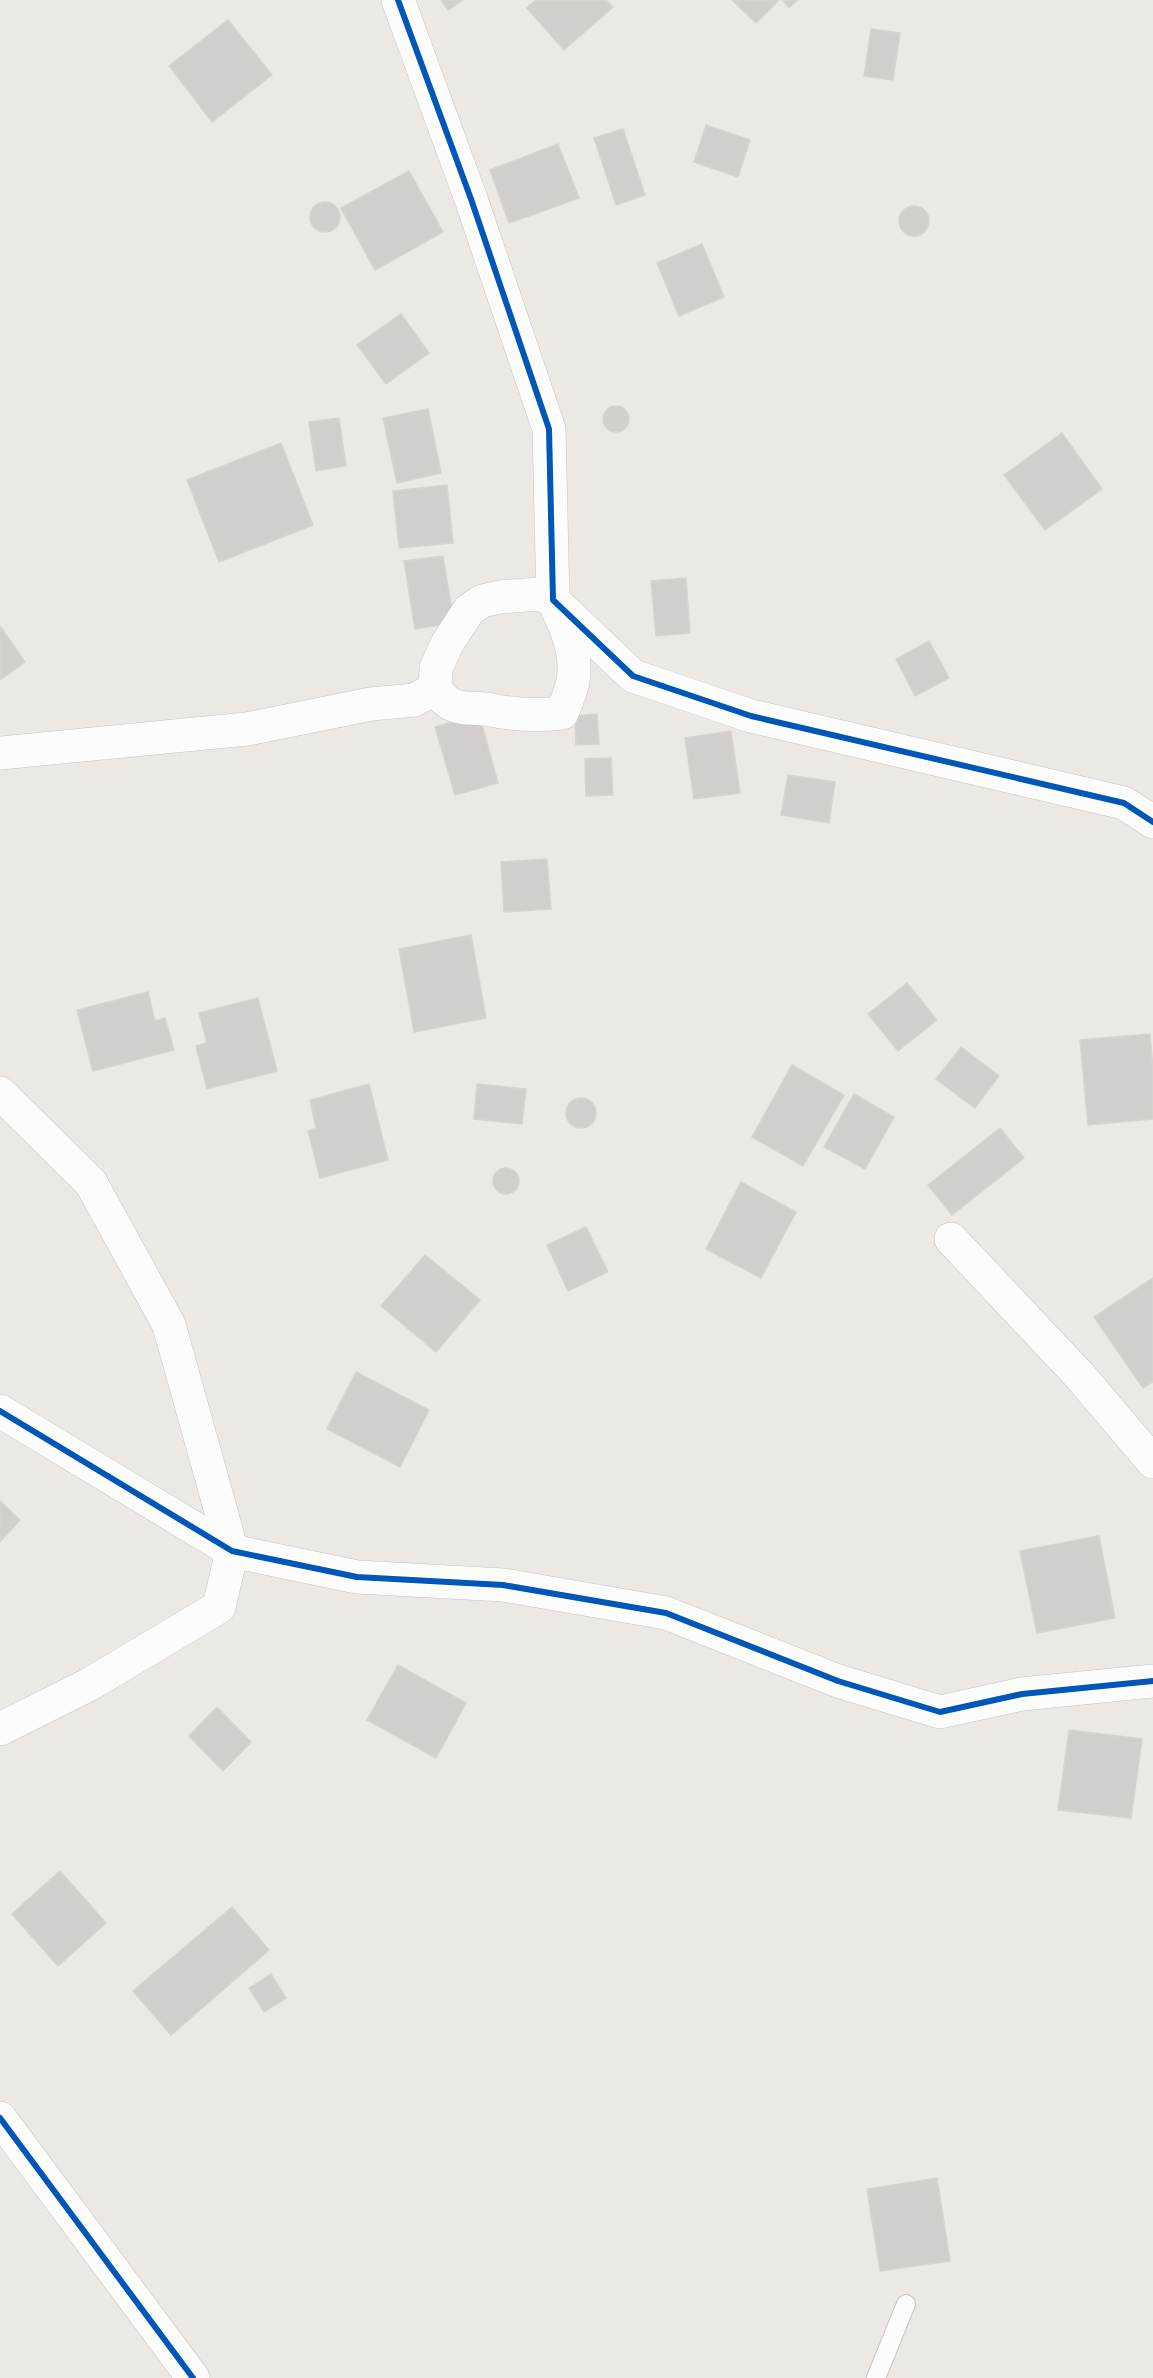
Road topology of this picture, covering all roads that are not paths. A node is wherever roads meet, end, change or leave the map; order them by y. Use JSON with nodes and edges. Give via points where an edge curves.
{"nodes":[{"id":1,"x":398,"y":0,"type":"edge"},
{"id":2,"x":553,"y":600,"type":"junction"},
{"id":3,"x":435,"y":689,"type":"junction"},
{"id":4,"x":0,"y":753,"type":"edge"},
{"id":5,"x":1153,"y":822,"type":"edge"},
{"id":6,"x":0,"y":1093,"type":"edge"},
{"id":7,"x":951,"y":1239,"type":"dead end"},
{"id":8,"x":0,"y":1411,"type":"edge"},
{"id":9,"x":1153,"y":1462,"type":"edge"},
{"id":10,"x":232,"y":1551,"type":"junction"},
{"id":11,"x":1153,"y":1681,"type":"edge"},
{"id":12,"x":0,"y":1729,"type":"edge"},
{"id":13,"x":0,"y":2118,"type":"edge"},
{"id":14,"x":906,"y":2304,"type":"dead end"},
{"id":15,"x":193,"y":2378,"type":"edge"},
{"id":16,"x":876,"y":2378,"type":"edge"}],
"edges":[{"from":1,"to":2,"type":"street","via":[[549,429]]},
{"from":2,"to":3,"type":"street","via":[[539,594],[500,597],[482,601],[469,610],[436,668]]},
{"from":2,"to":3,"type":"street","via":[[568,630],[572,656],[573,680],[562,713],[543,716],[469,709],[449,703]]},
{"from":2,"to":5,"type":"street","via":[[633,676],[751,716],[1124,803]]},
{"from":3,"to":4,"type":"street","via":[[414,700],[371,704],[247,729]]},
{"from":6,"to":10,"type":"street","via":[[91,1184],[169,1325]]},
{"from":7,"to":9,"type":"street","via":[[1080,1376]]},
{"from":8,"to":10,"type":"street"},
{"from":10,"to":11,"type":"street","via":[[357,1577],[503,1585],[666,1613],[838,1681],[940,1712],[1022,1694]]},
{"from":10,"to":12,"type":"street","via":[[219,1606],[90,1684]]},
{"from":13,"to":15,"type":"street"},
{"from":14,"to":16,"type":"lane"}]}
